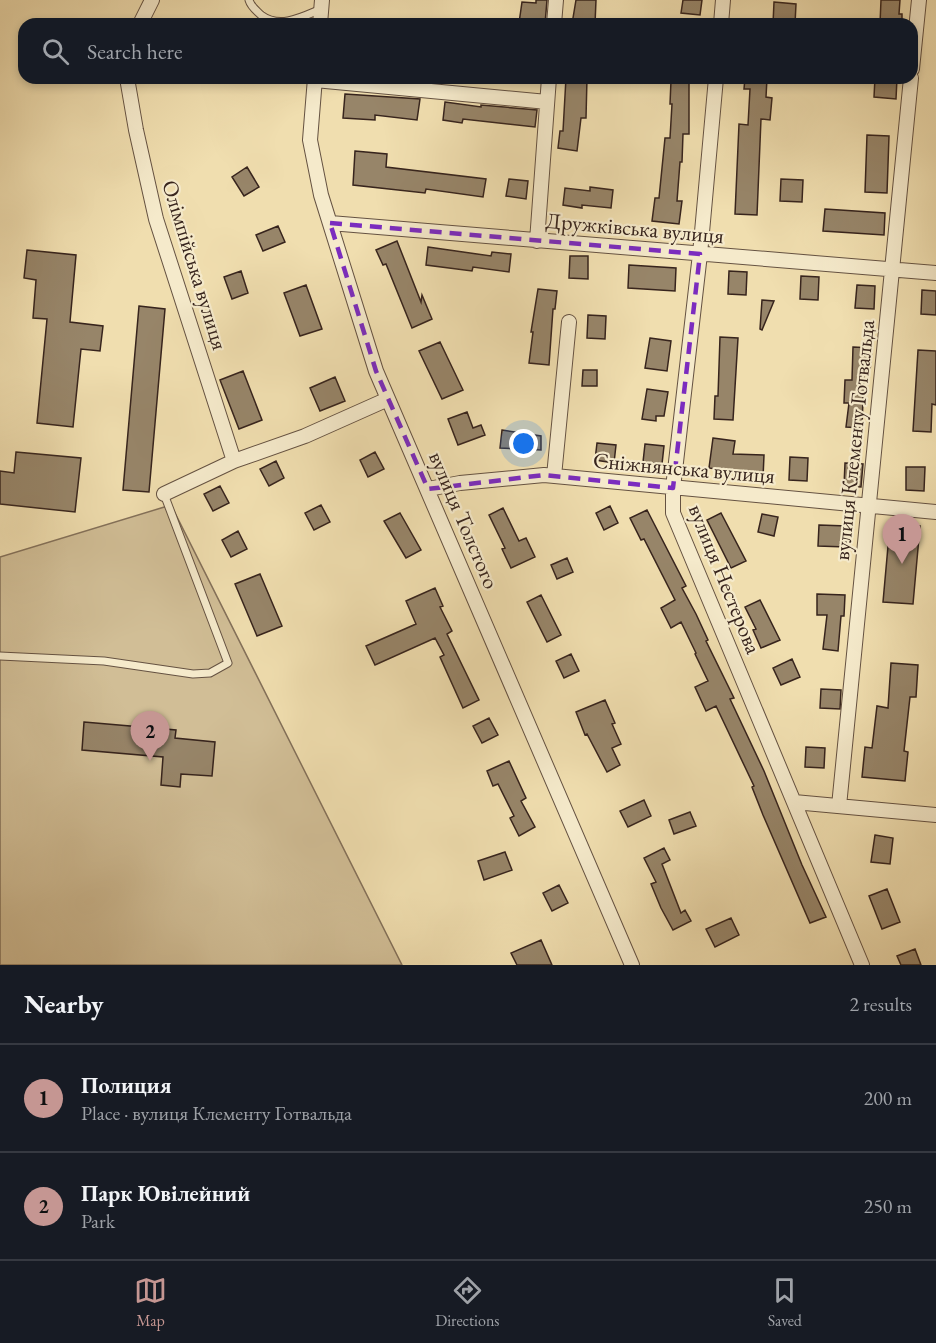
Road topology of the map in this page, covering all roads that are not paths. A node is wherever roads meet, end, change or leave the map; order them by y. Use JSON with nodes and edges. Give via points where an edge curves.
{"nodes":[{"id":1,"x":152,"y":0,"type":"edge"},
{"id":2,"x":249,"y":0,"type":"edge"},
{"id":3,"x":556,"y":0,"type":"edge"},
{"id":4,"x":723,"y":0,"type":"edge"},
{"id":5,"x":919,"y":0,"type":"edge"},
{"id":6,"x":321,"y":5,"type":"edge"},
{"id":7,"x":143,"y":18,"type":"edge"},
{"id":8,"x":266,"y":18,"type":"edge"},
{"id":9,"x":297,"y":18,"type":"edge"},
{"id":10,"x":554,"y":18,"type":"edge"},
{"id":11,"x":722,"y":18,"type":"edge"},
{"id":12,"x":917,"y":18,"type":"edge"},
{"id":13,"x":129,"y":84,"type":"edge"},
{"id":14,"x":315,"y":84,"type":"edge"},
{"id":15,"x":365,"y":84,"type":"edge"},
{"id":16,"x":548,"y":84,"type":"edge"},
{"id":17,"x":715,"y":84,"type":"edge"},
{"id":18,"x":910,"y":84,"type":"edge"},
{"id":19,"x":547,"y":102,"type":"junction"},
{"id":20,"x":330,"y":224,"type":"junction"},
{"id":21,"x":537,"y":241,"type":"junction"},
{"id":22,"x":700,"y":254,"type":"junction"},
{"id":23,"x":892,"y":270,"type":"junction"},
{"id":24,"x":936,"y":273,"type":"edge"},
{"id":25,"x":569,"y":322,"type":"dead end"},
{"id":26,"x":388,"y":399,"type":"junction"},
{"id":27,"x":234,"y":461,"type":"junction"},
{"id":28,"x":554,"y":476,"type":"junction"},
{"id":29,"x":673,"y":488,"type":"junction"},
{"id":30,"x":428,"y":489,"type":"junction"},
{"id":31,"x":164,"y":494,"type":"joint"},
{"id":32,"x":869,"y":506,"type":"junction"},
{"id":33,"x":936,"y":512,"type":"edge"},
{"id":34,"x":0,"y":657,"type":"edge"},
{"id":35,"x":794,"y":802,"type":"junction"},
{"id":36,"x":839,"y":806,"type":"junction"},
{"id":37,"x":936,"y":815,"type":"edge"},
{"id":38,"x":632,"y":965,"type":"edge"},
{"id":39,"x":862,"y":965,"type":"edge"}],
"edges":[{"from":1,"to":7,"type":"street"},
{"from":2,"to":8,"type":"lane"},
{"from":3,"to":10,"type":"street"},
{"from":4,"to":11,"type":"street"},
{"from":5,"to":12,"type":"street"},
{"from":6,"to":9,"type":"lane"},
{"from":13,"to":27,"type":"street","name":"Олімпійська вулиця","via":[[156,219]]},
{"from":14,"to":20,"type":"street","name":"вулиця Толстого","via":[[310,140]]},
{"from":15,"to":19,"type":"street"},
{"from":16,"to":19,"type":"street"},
{"from":17,"to":22,"type":"street","name":"вулиця Нестерова"},
{"from":18,"to":23,"type":"street","name":"вулиця Клементу Готвальда"},
{"from":19,"to":21,"type":"street"},
{"from":20,"to":21,"type":"street","name":"Дружківська вулиця"},
{"from":20,"to":26,"type":"street","name":"вулиця Толстого"},
{"from":21,"to":22,"type":"street","name":"Дружківська вулиця"},
{"from":22,"to":23,"type":"street","name":"Дружківська вулиця"},
{"from":22,"to":29,"type":"street","name":"вулиця Нестерова"},
{"from":23,"to":24,"type":"street","name":"Дружківська вулиця"},
{"from":23,"to":32,"type":"street","name":"вулиця Клементу Готвальда"},
{"from":25,"to":28,"type":"street"},
{"from":26,"to":27,"type":"street","via":[[305,436]]},
{"from":26,"to":30,"type":"street","name":"вулиця Толстого"},
{"from":27,"to":31,"type":"street"},
{"from":28,"to":29,"type":"street","name":"Сніжнянська вулиця"},
{"from":28,"to":30,"type":"street","name":"Сніжнянська вулиця"},
{"from":29,"to":32,"type":"street","name":"Сніжнянська вулиця"},
{"from":29,"to":35,"type":"street","name":"вулиця Нестерова","via":[[673,513]]},
{"from":30,"to":38,"type":"street","name":"вулиця Толстого"},
{"from":31,"to":34,"type":"lane","via":[[228,663],[210,674],[193,674],[104,661]]},
{"from":32,"to":33,"type":"street","name":"Сніжнянська вулиця"},
{"from":32,"to":36,"type":"street","name":"вулиця Клементу Готвальда"},
{"from":35,"to":36,"type":"street"},
{"from":35,"to":39,"type":"street","name":"вулиця Нестерова"},
{"from":36,"to":37,"type":"street"}]}
